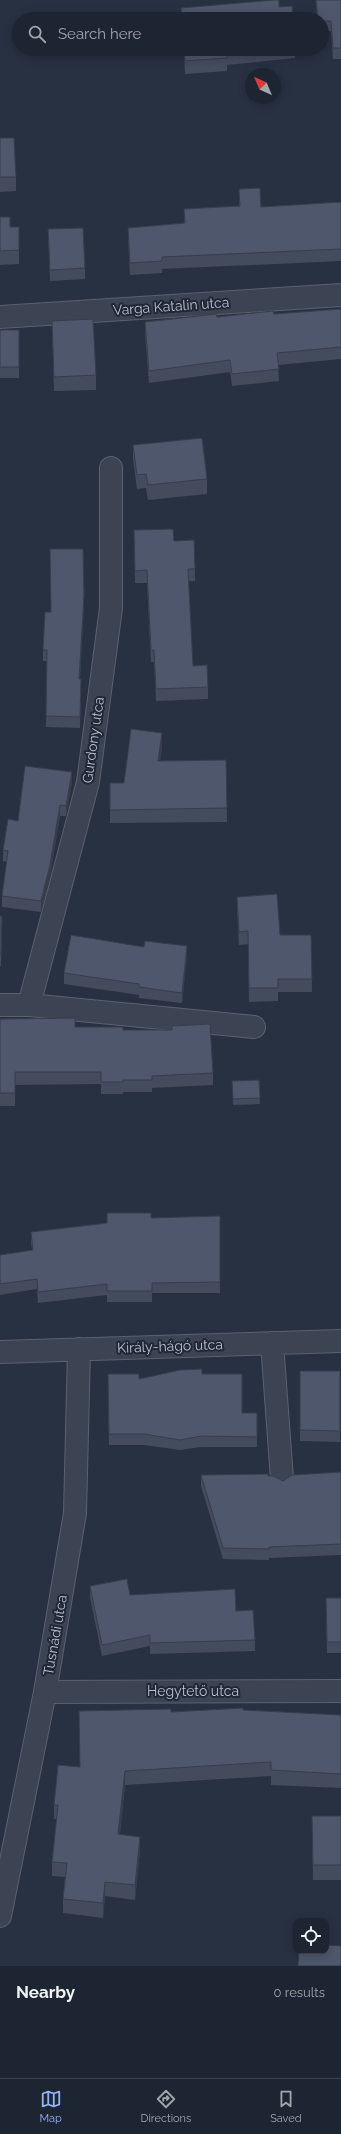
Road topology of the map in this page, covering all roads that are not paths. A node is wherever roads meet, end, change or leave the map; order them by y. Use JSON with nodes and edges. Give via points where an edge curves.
{"nodes":[{"id":1,"x":341,"y":295,"type":"edge"},
{"id":2,"x":0,"y":317,"type":"edge"},
{"id":3,"x":111,"y":468,"type":"dead end"},
{"id":4,"x":0,"y":1005,"type":"edge"},
{"id":5,"x":29,"y":1005,"type":"junction"},
{"id":6,"x":254,"y":1027,"type":"dead end"},
{"id":7,"x":341,"y":1341,"type":"edge"},
{"id":8,"x":272,"y":1342,"type":"junction"},
{"id":9,"x":79,"y":1349,"type":"junction"},
{"id":10,"x":0,"y":1352,"type":"edge"},
{"id":11,"x":282,"y":1479,"type":"edge"},
{"id":12,"x":341,"y":1691,"type":"edge"},
{"id":13,"x":45,"y":1692,"type":"junction"},
{"id":14,"x":0,"y":1916,"type":"edge"}],
"edges":[{"from":1,"to":2,"type":"street","name":"Varga Katalin utca"},
{"from":3,"to":5,"type":"street","name":"Gurdony utca","via":[[110,608],[88,782]]},
{"from":4,"to":5,"type":"street"},
{"from":5,"to":6,"type":"street"},
{"from":7,"to":8,"type":"street","name":"Király-hágó utca"},
{"from":8,"to":9,"type":"street","name":"Király-hágó utca"},
{"from":8,"to":11,"type":"street"},
{"from":9,"to":10,"type":"street","name":"Király-hágó utca"},
{"from":9,"to":13,"type":"street","name":"Tusnádi utca","via":[[75,1513]]},
{"from":12,"to":13,"type":"street","name":"Hegytető utca"},
{"from":13,"to":14,"type":"street","name":"Tusnádi utca"}]}
